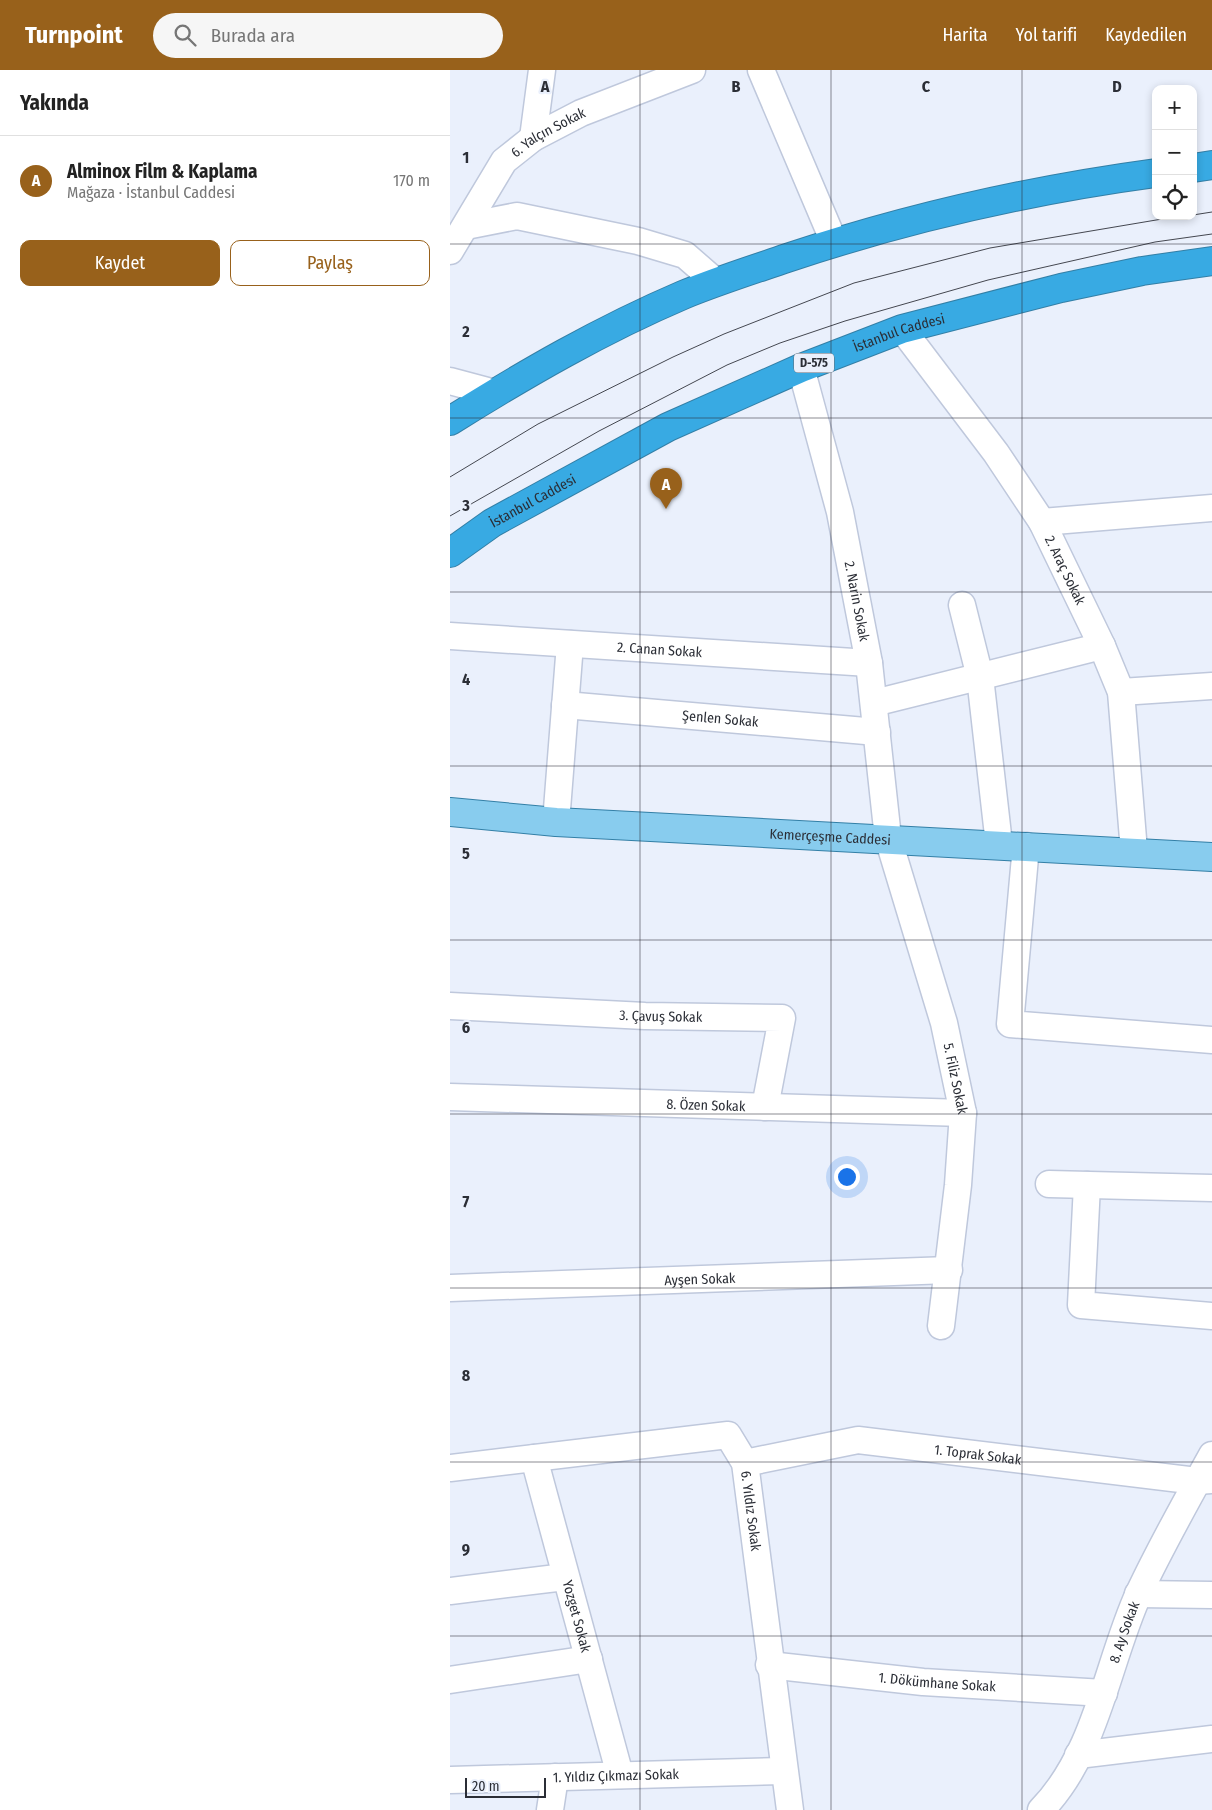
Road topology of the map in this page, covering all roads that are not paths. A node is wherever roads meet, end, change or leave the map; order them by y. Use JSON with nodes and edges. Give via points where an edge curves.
{"nodes":[{"id":1,"x":542,"y":70,"type":"edge"},
{"id":2,"x":692,"y":70,"type":"edge"},
{"id":3,"x":761,"y":70,"type":"edge"},
{"id":4,"x":533,"y":138,"type":"junction"},
{"id":5,"x":1212,"y":165,"type":"edge"},
{"id":6,"x":1197,"y":167,"type":"edge"},
{"id":7,"x":1152,"y":174,"type":"edge"},
{"id":8,"x":466,"y":226,"type":"junction"},
{"id":9,"x":834,"y":242,"type":"junction"},
{"id":10,"x":450,"y":251,"type":"edge"},
{"id":11,"x":1212,"y":261,"type":"edge"},
{"id":12,"x":716,"y":282,"type":"junction"},
{"id":13,"x":902,"y":329,"type":"junction"},
{"id":14,"x":800,"y":368,"type":"junction"},
{"id":15,"x":450,"y":381,"type":"edge"},
{"id":16,"x":495,"y":393,"type":"junction"},
{"id":17,"x":450,"y":421,"type":"edge"},
{"id":18,"x":1212,"y":508,"type":"edge"},
{"id":19,"x":1042,"y":522,"type":"junction"},
{"id":20,"x":450,"y":553,"type":"edge"},
{"id":21,"x":962,"y":605,"type":"dead end"},
{"id":22,"x":450,"y":636,"type":"edge"},
{"id":23,"x":570,"y":644,"type":"junction"},
{"id":24,"x":1102,"y":646,"type":"junction"},
{"id":25,"x":870,"y":663,"type":"junction"},
{"id":26,"x":980,"y":677,"type":"junction"},
{"id":27,"x":1212,"y":686,"type":"edge"},
{"id":28,"x":1121,"y":692,"type":"junction"},
{"id":29,"x":874,"y":703,"type":"junction"},
{"id":30,"x":565,"y":705,"type":"junction"},
{"id":31,"x":877,"y":732,"type":"junction"},
{"id":32,"x":450,"y":812,"type":"edge"},
{"id":33,"x":556,"y":822,"type":"junction"},
{"id":34,"x":888,"y":838,"type":"junction"},
{"id":35,"x":999,"y":844,"type":"junction"},
{"id":36,"x":1026,"y":846,"type":"junction"},
{"id":37,"x":1134,"y":852,"type":"junction"},
{"id":38,"x":1212,"y":857,"type":"edge"},
{"id":39,"x":450,"y":1006,"type":"edge"},
{"id":40,"x":1212,"y":1040,"type":"edge"},
{"id":41,"x":450,"y":1097,"type":"edge"},
{"id":42,"x":765,"y":1107,"type":"junction"},
{"id":43,"x":963,"y":1113,"type":"junction"},
{"id":44,"x":1049,"y":1184,"type":"dead end"},
{"id":45,"x":1087,"y":1184,"type":"junction"},
{"id":46,"x":1212,"y":1188,"type":"edge"},
{"id":47,"x":949,"y":1270,"type":"junction"},
{"id":48,"x":450,"y":1288,"type":"edge"},
{"id":49,"x":1212,"y":1316,"type":"edge"},
{"id":50,"x":942,"y":1326,"type":"dead end"},
{"id":51,"x":1212,"y":1455,"type":"edge"},
{"id":52,"x":534,"y":1458,"type":"junction"},
{"id":53,"x":745,"y":1463,"type":"junction"},
{"id":54,"x":450,"y":1468,"type":"edge"},
{"id":55,"x":1205,"y":1481,"type":"edge"},
{"id":56,"x":565,"y":1577,"type":"junction"},
{"id":57,"x":450,"y":1591,"type":"edge"},
{"id":58,"x":1138,"y":1594,"type":"junction"},
{"id":59,"x":1212,"y":1594,"type":"edge"},
{"id":60,"x":589,"y":1659,"type":"junction"},
{"id":61,"x":769,"y":1665,"type":"junction"},
{"id":62,"x":450,"y":1680,"type":"edge"},
{"id":63,"x":1104,"y":1693,"type":"junction"},
{"id":64,"x":1212,"y":1739,"type":"edge"},
{"id":65,"x":1078,"y":1755,"type":"junction"},
{"id":66,"x":783,"y":1771,"type":"junction"},
{"id":67,"x":620,"y":1775,"type":"junction"},
{"id":68,"x":555,"y":1777,"type":"junction"},
{"id":69,"x":450,"y":1780,"type":"edge"},
{"id":70,"x":550,"y":1810,"type":"edge"},
{"id":71,"x":790,"y":1810,"type":"edge"},
{"id":72,"x":1041,"y":1810,"type":"edge"}],
"edges":[{"from":1,"to":4,"type":"street"},
{"from":2,"to":4,"type":"street","name":"6. Yalçın Sokak","via":[[581,113]]},
{"from":3,"to":9,"type":"street"},
{"from":4,"to":8,"type":"street","name":"6. Yalçın Sokak","via":[[504,161]]},
{"from":5,"to":6,"type":"highway"},
{"from":7,"to":9,"type":"highway","via":[[961,208]]},
{"from":8,"to":10,"type":"street","name":"6. Yalçın Sokak"},
{"from":8,"to":12,"type":"street","via":[[517,216],[638,241],[685,255]]},
{"from":9,"to":12,"type":"highway"},
{"from":11,"to":13,"type":"highway","name":"İstanbul Caddesi","number":"D-575","via":[[1061,288]]},
{"from":12,"to":16,"type":"highway","via":[[614,327]]},
{"from":13,"to":14,"type":"highway","name":"İstanbul Caddesi","number":"D-575"},
{"from":13,"to":19,"type":"street","name":"2. Araç Sokak","via":[[996,454]]},
{"from":14,"to":20,"type":"highway","name":"İstanbul Caddesi","number":"D-575","via":[[668,427],[492,523]]},
{"from":14,"to":25,"type":"street","name":"2. Narin Sokak","via":[[840,512]]},
{"from":15,"to":16,"type":"street"},
{"from":16,"to":17,"type":"highway"},
{"from":18,"to":19,"type":"street"},
{"from":19,"to":24,"type":"street","name":"2. Araç Sokak"},
{"from":21,"to":26,"type":"street"},
{"from":22,"to":23,"type":"street","name":"2. Canan Sokak"},
{"from":23,"to":25,"type":"street","name":"2. Canan Sokak"},
{"from":23,"to":30,"type":"street"},
{"from":24,"to":26,"type":"street"},
{"from":24,"to":28,"type":"street","name":"2. Araç Sokak"},
{"from":25,"to":29,"type":"street","name":"2. Narin Sokak"},
{"from":26,"to":29,"type":"street"},
{"from":26,"to":35,"type":"street"},
{"from":27,"to":28,"type":"street"},
{"from":28,"to":37,"type":"street","name":"2. Araç Sokak"},
{"from":29,"to":31,"type":"street","name":"2. Narin Sokak"},
{"from":30,"to":31,"type":"street","name":"Şenlen Sokak"},
{"from":30,"to":33,"type":"street"},
{"from":31,"to":34,"type":"street","name":"2. Narin Sokak"},
{"from":32,"to":33,"type":"main road","name":"Kemerçeşme Caddesi"},
{"from":33,"to":34,"type":"main road","name":"Kemerçeşme Caddesi"},
{"from":34,"to":35,"type":"main road","name":"Kemerçeşme Caddesi"},
{"from":34,"to":43,"type":"street","name":"5. Filiz Sokak","via":[[944,1023]]},
{"from":35,"to":36,"type":"main road","name":"Kemerçeşme Caddesi"},
{"from":36,"to":37,"type":"main road","name":"Kemerçeşme Caddesi"},
{"from":36,"to":40,"type":"street","via":[[1010,1024]]},
{"from":37,"to":38,"type":"main road","name":"Kemerçeşme Caddesi"},
{"from":39,"to":42,"type":"street","name":"3. Çavuş Sokak","via":[[645,1016],[782,1018]]},
{"from":41,"to":42,"type":"street","name":"8. Özen Sokak"},
{"from":42,"to":43,"type":"street","name":"8. Özen Sokak"},
{"from":43,"to":47,"type":"street","name":"5. Filiz Sokak"},
{"from":44,"to":45,"type":"street"},
{"from":45,"to":46,"type":"street"},
{"from":45,"to":49,"type":"street","via":[[1081,1305]]},
{"from":47,"to":48,"type":"street","name":"Ayşen Sokak"},
{"from":47,"to":50,"type":"street","name":"5. Filiz Sokak"},
{"from":51,"to":55,"type":"street","name":"8. Ay Sokak"},
{"from":52,"to":53,"type":"street","name":"6. Yıldız Sokak","via":[[728,1435]]},
{"from":52,"to":54,"type":"street","name":"6. Yıldız Sokak"},
{"from":52,"to":56,"type":"street","name":"Yozget Sokak"},
{"from":53,"to":55,"type":"street","name":"1. Toprak Sokak","via":[[858,1440]]},
{"from":53,"to":61,"type":"street","name":"6. Yıldız Sokak"},
{"from":55,"to":58,"type":"street","name":"8. Ay Sokak"},
{"from":56,"to":57,"type":"street"},
{"from":56,"to":60,"type":"street","name":"Yozget Sokak"},
{"from":58,"to":59,"type":"street"},
{"from":58,"to":63,"type":"street","name":"8. Ay Sokak"},
{"from":60,"to":62,"type":"street"},
{"from":60,"to":67,"type":"street","name":"Yozget Sokak"},
{"from":61,"to":63,"type":"street","name":"1. Dökümhane Sokak","via":[[923,1682]]},
{"from":61,"to":66,"type":"street","name":"6. Yıldız Sokak"},
{"from":63,"to":65,"type":"street","name":"8. Ay Sokak"},
{"from":64,"to":65,"type":"street"},
{"from":65,"to":72,"type":"street","name":"8. Ay Sokak","via":[[1052,1799]]},
{"from":66,"to":67,"type":"street","name":"1. Yıldız Çıkmazı Sokak"},
{"from":66,"to":71,"type":"street","name":"6. Yıldız Sokak"},
{"from":67,"to":68,"type":"street","name":"1. Yıldız Çıkmazı Sokak"},
{"from":68,"to":69,"type":"street","name":"1. Yıldız Çıkmazı Sokak"},
{"from":68,"to":70,"type":"street"}]}
